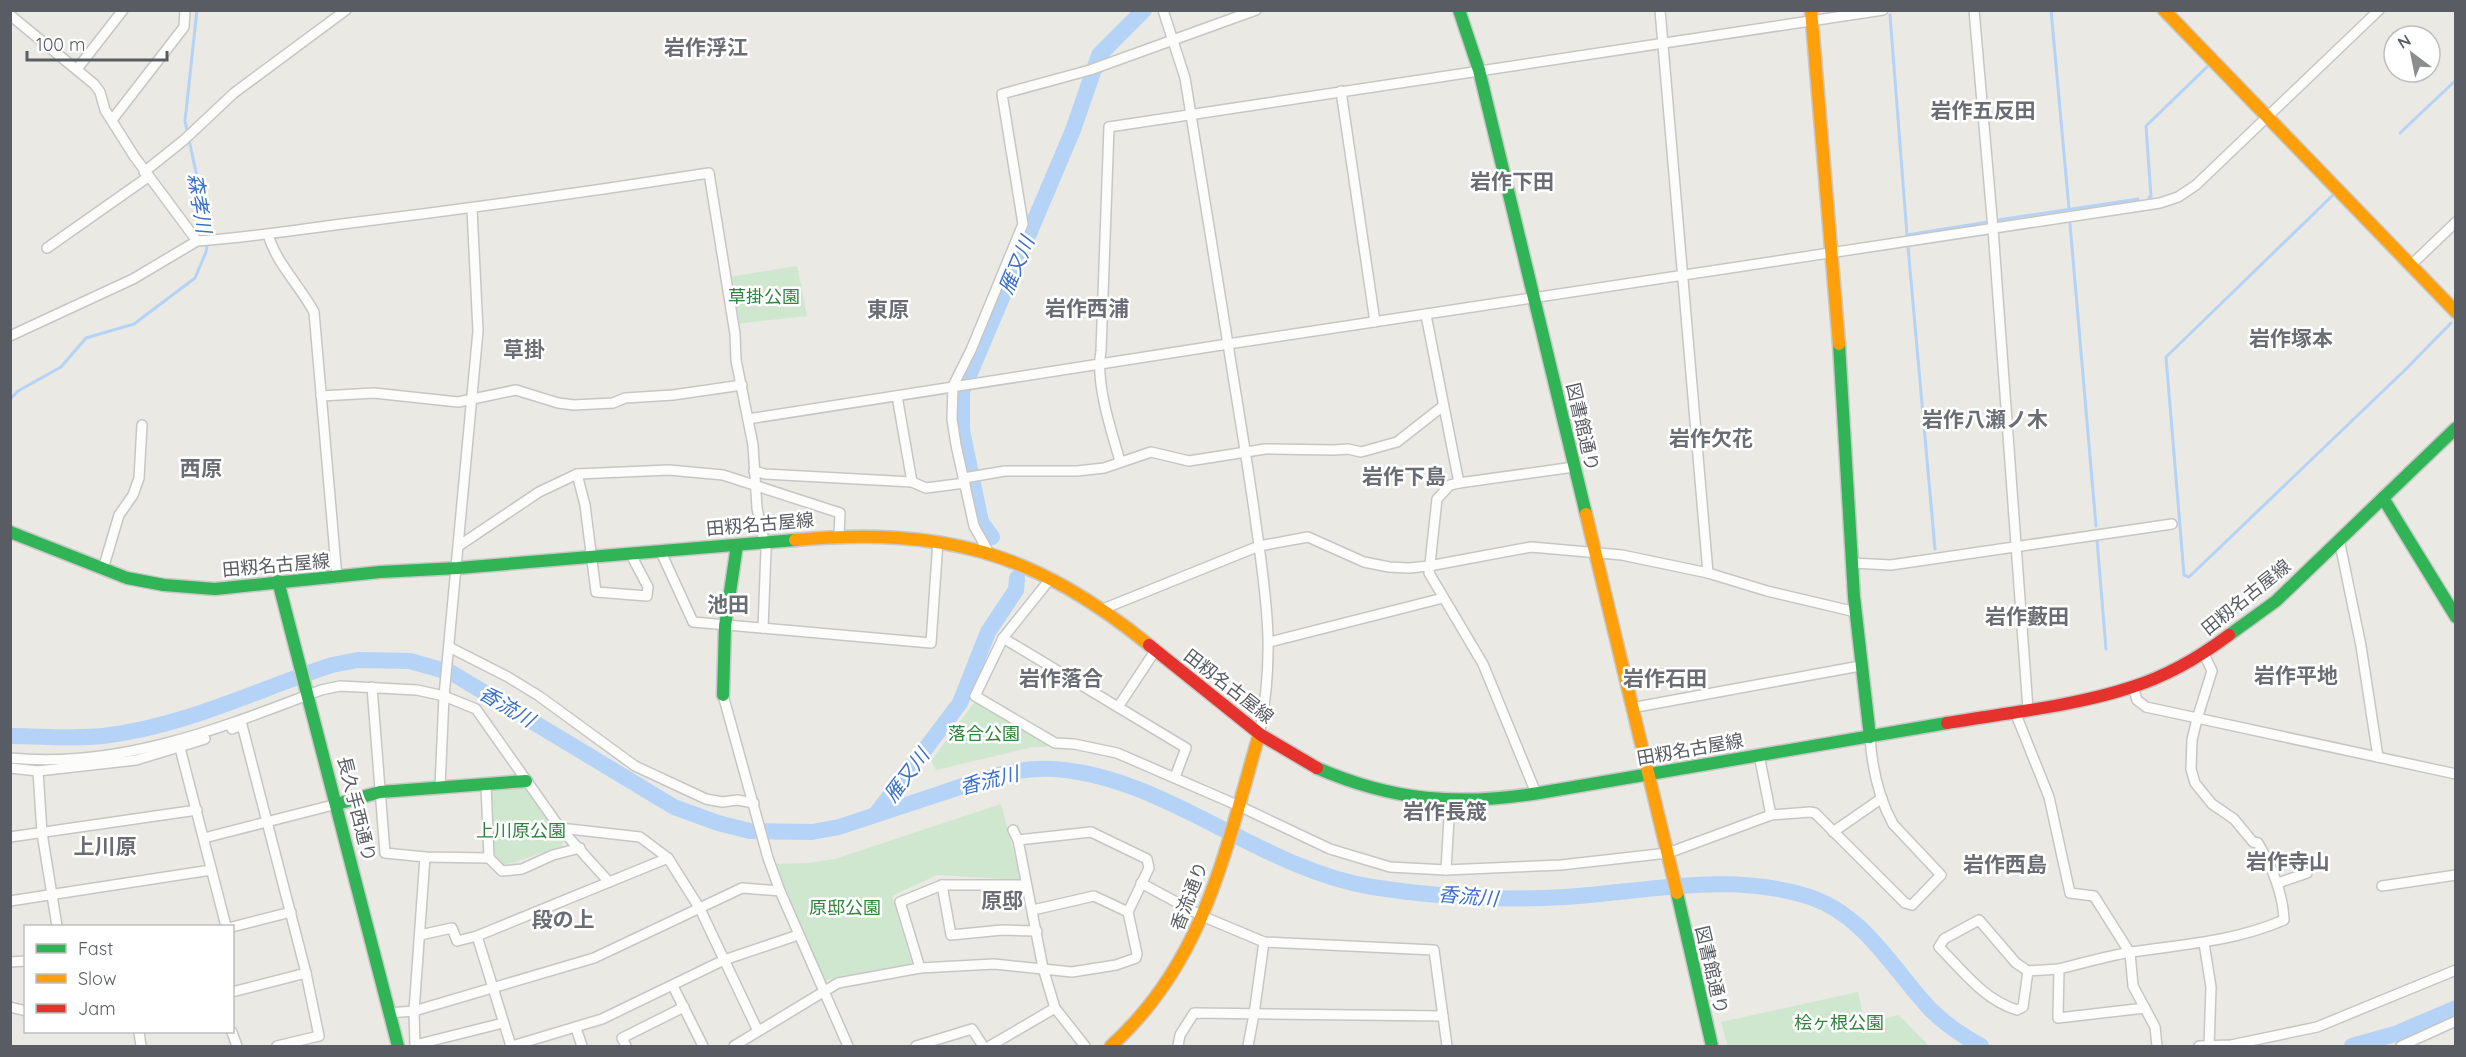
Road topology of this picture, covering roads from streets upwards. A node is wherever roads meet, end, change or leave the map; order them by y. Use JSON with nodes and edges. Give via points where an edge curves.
{"nodes":[{"id":1,"x":123,"y":10,"type":"edge"},
{"id":2,"x":185,"y":10,"type":"edge"},
{"id":3,"x":346,"y":10,"type":"edge"},
{"id":4,"x":1163,"y":10,"type":"edge"},
{"id":5,"x":1256,"y":10,"type":"edge"},
{"id":6,"x":1459,"y":10,"type":"edge"},
{"id":7,"x":1660,"y":10,"type":"edge"},
{"id":8,"x":1883,"y":10,"type":"edge"},
{"id":9,"x":1974,"y":10,"type":"edge"},
{"id":10,"x":2164,"y":10,"type":"edge"},
{"id":11,"x":2379,"y":10,"type":"edge"},
{"id":12,"x":10,"y":15,"type":"edge"},
{"id":13,"x":1811,"y":16,"type":"edge"},
{"id":14,"x":1174,"y":40,"type":"junction"},
{"id":15,"x":1663,"y":44,"type":"junction"},
{"id":16,"x":78,"y":69,"type":"junction"},
{"id":17,"x":1479,"y":70,"type":"junction"},
{"id":18,"x":1341,"y":91,"type":"junction"},
{"id":19,"x":1191,"y":114,"type":"junction"},
{"id":20,"x":2267,"y":116,"type":"junction"},
{"id":21,"x":112,"y":120,"type":"junction"},
{"id":22,"x":146,"y":174,"type":"junction"},
{"id":23,"x":472,"y":209,"type":"junction"},
{"id":24,"x":2456,"y":222,"type":"edge"},
{"id":25,"x":1994,"y":229,"type":"junction"},
{"id":26,"x":268,"y":235,"type":"junction"},
{"id":27,"x":200,"y":241,"type":"junction"},
{"id":28,"x":46,"y":248,"type":"dead end"},
{"id":29,"x":1832,"y":254,"type":"junction"},
{"id":30,"x":2410,"y":265,"type":"junction"},
{"id":31,"x":1683,"y":276,"type":"junction"},
{"id":32,"x":1535,"y":299,"type":"junction"},
{"id":33,"x":2456,"y":312,"type":"edge"},
{"id":34,"x":1426,"y":315,"type":"junction"},
{"id":35,"x":1375,"y":322,"type":"junction"},
{"id":36,"x":10,"y":336,"type":"edge"},
{"id":37,"x":1228,"y":344,"type":"junction"},
{"id":38,"x":1098,"y":365,"type":"junction"},
{"id":39,"x":742,"y":385,"type":"junction"},
{"id":40,"x":953,"y":386,"type":"junction"},
{"id":41,"x":321,"y":396,"type":"junction"},
{"id":42,"x":897,"y":396,"type":"junction"},
{"id":43,"x":471,"y":400,"type":"junction"},
{"id":44,"x":1443,"y":406,"type":"junction"},
{"id":45,"x":748,"y":419,"type":"junction"},
{"id":46,"x":142,"y":425,"type":"dead end"},
{"id":47,"x":2456,"y":428,"type":"edge"},
{"id":48,"x":1245,"y":452,"type":"junction"},
{"id":49,"x":1120,"y":461,"type":"junction"},
{"id":50,"x":1574,"y":467,"type":"junction"},
{"id":51,"x":754,"y":471,"type":"junction"},
{"id":52,"x":577,"y":474,"type":"junction"},
{"id":53,"x":965,"y":480,"type":"junction"},
{"id":54,"x":912,"y":482,"type":"junction"},
{"id":55,"x":1458,"y":483,"type":"junction"},
{"id":56,"x":755,"y":487,"type":"junction"},
{"id":57,"x":2382,"y":498,"type":"junction"},
{"id":58,"x":2172,"y":524,"type":"dead end"},
{"id":59,"x":10,"y":532,"type":"edge"},
{"id":60,"x":839,"y":536,"type":"junction"},
{"id":61,"x":2339,"y":539,"type":"junction"},
{"id":62,"x":763,"y":541,"type":"junction"},
{"id":63,"x":938,"y":541,"type":"junction"},
{"id":64,"x":460,"y":545,"type":"junction"},
{"id":65,"x":737,"y":545,"type":"junction"},
{"id":66,"x":1259,"y":546,"type":"junction"},
{"id":67,"x":2016,"y":547,"type":"junction"},
{"id":68,"x":660,"y":550,"type":"junction"},
{"id":69,"x":988,"y":551,"type":"junction"},
{"id":70,"x":630,"y":553,"type":"junction"},
{"id":71,"x":1595,"y":554,"type":"junction"},
{"id":72,"x":590,"y":556,"type":"junction"},
{"id":73,"x":1851,"y":563,"type":"junction"},
{"id":74,"x":1429,"y":566,"type":"junction"},
{"id":75,"x":458,"y":568,"type":"junction"},
{"id":76,"x":103,"y":569,"type":"junction"},
{"id":77,"x":1708,"y":573,"type":"junction"},
{"id":78,"x":337,"y":578,"type":"junction"},
{"id":79,"x":1051,"y":578,"type":"junction"},
{"id":80,"x":278,"y":582,"type":"junction"},
{"id":81,"x":1443,"y":598,"type":"junction"},
{"id":82,"x":1103,"y":609,"type":"junction"},
{"id":83,"x":1856,"y":612,"type":"junction"},
{"id":84,"x":2456,"y":617,"type":"edge"},
{"id":85,"x":725,"y":626,"type":"junction"},
{"id":86,"x":763,"y":628,"type":"junction"},
{"id":87,"x":1003,"y":638,"type":"junction"},
{"id":88,"x":1270,"y":642,"type":"junction"},
{"id":89,"x":449,"y":649,"type":"junction"},
{"id":90,"x":1155,"y":651,"type":"junction"},
{"id":91,"x":2204,"y":654,"type":"junction"},
{"id":92,"x":1860,"y":666,"type":"junction"},
{"id":93,"x":372,"y":687,"type":"junction"},
{"id":94,"x":2133,"y":687,"type":"junction"},
{"id":95,"x":308,"y":693,"type":"junction"},
{"id":96,"x":445,"y":695,"type":"junction"},
{"id":97,"x":723,"y":695,"type":"joint"},
{"id":98,"x":1118,"y":707,"type":"junction"},
{"id":99,"x":1631,"y":708,"type":"junction"},
{"id":100,"x":2028,"y":709,"type":"junction"},
{"id":101,"x":2015,"y":711,"type":"junction"},
{"id":102,"x":2197,"y":719,"type":"junction"},
{"id":103,"x":1259,"y":735,"type":"junction"},
{"id":104,"x":1870,"y":737,"type":"junction"},
{"id":105,"x":180,"y":748,"type":"junction"},
{"id":106,"x":1760,"y":755,"type":"junction"},
{"id":107,"x":2378,"y":757,"type":"junction"},
{"id":108,"x":10,"y":758,"type":"edge"},
{"id":109,"x":10,"y":768,"type":"edge"},
{"id":110,"x":38,"y":771,"type":"junction"},
{"id":111,"x":2456,"y":774,"type":"edge"},
{"id":112,"x":1649,"y":776,"type":"junction"},
{"id":113,"x":1175,"y":777,"type":"junction"},
{"id":114,"x":526,"y":781,"type":"junction"},
{"id":115,"x":486,"y":785,"type":"junction"},
{"id":116,"x":440,"y":787,"type":"junction"},
{"id":117,"x":380,"y":792,"type":"junction"},
{"id":118,"x":1536,"y":794,"type":"junction"},
{"id":119,"x":1882,"y":798,"type":"junction"},
{"id":120,"x":1450,"y":801,"type":"junction"},
{"id":121,"x":337,"y":804,"type":"junction"},
{"id":122,"x":755,"y":807,"type":"junction"},
{"id":123,"x":1237,"y":808,"type":"junction"},
{"id":124,"x":197,"y":810,"type":"junction"},
{"id":125,"x":1771,"y":815,"type":"junction"},
{"id":126,"x":268,"y":822,"type":"junction"},
{"id":127,"x":560,"y":828,"type":"junction"},
{"id":128,"x":1013,"y":830,"type":"dead end"},
{"id":129,"x":1833,"y":832,"type":"junction"},
{"id":130,"x":42,"y":833,"type":"junction"},
{"id":131,"x":10,"y":837,"type":"edge"},
{"id":132,"x":204,"y":838,"type":"junction"},
{"id":133,"x":1018,"y":840,"type":"junction"},
{"id":134,"x":580,"y":848,"type":"junction"},
{"id":135,"x":1668,"y":853,"type":"junction"},
{"id":136,"x":425,"y":857,"type":"junction"},
{"id":137,"x":489,"y":858,"type":"junction"},
{"id":138,"x":668,"y":858,"type":"junction"},
{"id":139,"x":211,"y":870,"type":"junction"},
{"id":140,"x":1446,"y":870,"type":"junction"},
{"id":141,"x":2307,"y":873,"type":"dead end"},
{"id":142,"x":2456,"y":875,"type":"edge"},
{"id":143,"x":609,"y":882,"type":"junction"},
{"id":144,"x":1141,"y":883,"type":"junction"},
{"id":145,"x":2278,"y":883,"type":"junction"},
{"id":146,"x":942,"y":885,"type":"junction"},
{"id":147,"x":1026,"y":885,"type":"junction"},
{"id":148,"x":2382,"y":886,"type":"dead end"},
{"id":149,"x":780,"y":891,"type":"junction"},
{"id":150,"x":52,"y":895,"type":"junction"},
{"id":151,"x":10,"y":901,"type":"edge"},
{"id":152,"x":700,"y":909,"type":"junction"},
{"id":153,"x":1033,"y":910,"type":"junction"},
{"id":154,"x":291,"y":912,"type":"junction"},
{"id":155,"x":1128,"y":912,"type":"junction"},
{"id":156,"x":1202,"y":916,"type":"junction"},
{"id":157,"x":57,"y":925,"type":"edge"},
{"id":158,"x":225,"y":925,"type":"edge"},
{"id":159,"x":234,"y":926,"type":"edge"},
{"id":160,"x":1037,"y":931,"type":"junction"},
{"id":161,"x":420,"y":935,"type":"junction"},
{"id":162,"x":798,"y":935,"type":"junction"},
{"id":163,"x":477,"y":936,"type":"junction"},
{"id":164,"x":1264,"y":942,"type":"junction"},
{"id":165,"x":2204,"y":943,"type":"junction"},
{"id":166,"x":2130,"y":952,"type":"junction"},
{"id":167,"x":724,"y":960,"type":"junction"},
{"id":168,"x":920,"y":968,"type":"junction"},
{"id":169,"x":1043,"y":968,"type":"junction"},
{"id":170,"x":2060,"y":969,"type":"junction"},
{"id":171,"x":2456,"y":970,"type":"edge"},
{"id":172,"x":2028,"y":971,"type":"junction"},
{"id":173,"x":306,"y":973,"type":"junction"},
{"id":174,"x":673,"y":986,"type":"junction"},
{"id":175,"x":492,"y":989,"type":"junction"},
{"id":176,"x":823,"y":990,"type":"junction"},
{"id":177,"x":234,"y":992,"type":"edge"},
{"id":178,"x":684,"y":1008,"type":"junction"},
{"id":179,"x":1055,"y":1008,"type":"junction"},
{"id":180,"x":2145,"y":1008,"type":"junction"},
{"id":181,"x":414,"y":1011,"type":"junction"},
{"id":182,"x":389,"y":1013,"type":"junction"},
{"id":183,"x":1254,"y":1014,"type":"junction"},
{"id":184,"x":1443,"y":1016,"type":"junction"},
{"id":185,"x":2456,"y":1021,"type":"edge"},
{"id":186,"x":503,"y":1023,"type":"junction"},
{"id":187,"x":576,"y":1028,"type":"junction"},
{"id":188,"x":758,"y":1030,"type":"junction"},
{"id":189,"x":2209,"y":1046,"type":"edge"},
{"id":190,"x":277,"y":1047,"type":"edge"},
{"id":191,"x":398,"y":1047,"type":"edge"},
{"id":192,"x":511,"y":1047,"type":"edge"},
{"id":193,"x":582,"y":1047,"type":"edge"},
{"id":194,"x":626,"y":1047,"type":"edge"},
{"id":195,"x":703,"y":1047,"type":"edge"},
{"id":196,"x":734,"y":1047,"type":"edge"},
{"id":197,"x":848,"y":1047,"type":"edge"},
{"id":198,"x":916,"y":1047,"type":"edge"},
{"id":199,"x":983,"y":1047,"type":"edge"},
{"id":200,"x":990,"y":1047,"type":"edge"},
{"id":201,"x":1084,"y":1047,"type":"edge"},
{"id":202,"x":1111,"y":1047,"type":"edge"},
{"id":203,"x":1178,"y":1047,"type":"edge"},
{"id":204,"x":1248,"y":1047,"type":"edge"},
{"id":205,"x":1447,"y":1047,"type":"edge"},
{"id":206,"x":1712,"y":1047,"type":"edge"},
{"id":207,"x":2157,"y":1047,"type":"edge"},
{"id":208,"x":2199,"y":1047,"type":"edge"},
{"id":209,"x":2402,"y":1047,"type":"edge"}],
"edges":[{"from":1,"to":16,"type":"street"},
{"from":2,"to":21,"type":"street","via":[[184,27]]},
{"from":3,"to":22,"type":"street","via":[[234,93]]},
{"from":4,"to":14,"type":"street"},
{"from":5,"to":14,"type":"street"},
{"from":6,"to":17,"type":"street","name":"図書館通り"},
{"from":7,"to":15,"type":"street"},
{"from":8,"to":13,"type":"street"},
{"from":9,"to":25,"type":"street"},
{"from":10,"to":20,"type":"street"},
{"from":11,"to":20,"type":"street"},
{"from":12,"to":16,"type":"street"},
{"from":13,"to":15,"type":"street"},
{"from":13,"to":29,"type":"street"},
{"from":14,"to":19,"type":"street"},
{"from":14,"to":40,"type":"street","via":[[1002,94],[1023,224]]},
{"from":15,"to":17,"type":"street"},
{"from":15,"to":31,"type":"street"},
{"from":16,"to":21,"type":"street","via":[[100,92]]},
{"from":17,"to":18,"type":"street"},
{"from":17,"to":32,"type":"street","name":"図書館通り"},
{"from":18,"to":19,"type":"street"},
{"from":18,"to":35,"type":"street"},
{"from":19,"to":37,"type":"street"},
{"from":19,"to":38,"type":"street","via":[[1109,127]]},
{"from":20,"to":25,"type":"street","via":[[2196,185],[2178,197],[2113,212]]},
{"from":20,"to":30,"type":"street"},
{"from":21,"to":22,"type":"street"},
{"from":22,"to":27,"type":"street"},
{"from":22,"to":28,"type":"street"},
{"from":23,"to":26,"type":"street"},
{"from":23,"to":39,"type":"street","via":[[709,173]]},
{"from":23,"to":43,"type":"street","via":[[478,331]]},
{"from":24,"to":30,"type":"street"},
{"from":25,"to":29,"type":"street"},
{"from":25,"to":67,"type":"street"},
{"from":26,"to":27,"type":"street"},
{"from":26,"to":41,"type":"street","via":[[314,312]]},
{"from":27,"to":36,"type":"street","via":[[133,279]]},
{"from":29,"to":31,"type":"street"},
{"from":29,"to":73,"type":"street"},
{"from":30,"to":33,"type":"street"},
{"from":31,"to":32,"type":"street"},
{"from":31,"to":77,"type":"street"},
{"from":32,"to":34,"type":"street"},
{"from":32,"to":50,"type":"street","name":"図書館通り"},
{"from":34,"to":35,"type":"street"},
{"from":34,"to":44,"type":"street"},
{"from":35,"to":37,"type":"street"},
{"from":37,"to":38,"type":"street"},
{"from":37,"to":48,"type":"street"},
{"from":38,"to":40,"type":"street"},
{"from":38,"to":49,"type":"street"},
{"from":39,"to":43,"type":"street","via":[[625,398],[613,403],[558,403],[516,390]]},
{"from":39,"to":45,"type":"street"},
{"from":40,"to":42,"type":"street"},
{"from":40,"to":53,"type":"street","via":[[952,419]]},
{"from":41,"to":43,"type":"street","via":[[374,393]]},
{"from":41,"to":78,"type":"street"},
{"from":42,"to":45,"type":"street"},
{"from":42,"to":54,"type":"street"},
{"from":43,"to":64,"type":"street"},
{"from":44,"to":48,"type":"street","via":[[1397,442],[1361,452],[1348,448]]},
{"from":44,"to":55,"type":"street"},
{"from":45,"to":51,"type":"street"},
{"from":46,"to":76,"type":"street","via":[[139,478],[119,515]]},
{"from":47,"to":57,"type":"street","name":"田籾名古屋線"},
{"from":48,"to":49,"type":"street","via":[[1189,461],[1150,452]]},
{"from":48,"to":66,"type":"street"},
{"from":49,"to":53,"type":"street","via":[[1104,468],[1005,471]]},
{"from":50,"to":55,"type":"street"},
{"from":50,"to":71,"type":"street","name":"図書館通り"},
{"from":51,"to":54,"type":"street"},
{"from":51,"to":56,"type":"street"},
{"from":52,"to":56,"type":"street","via":[[669,470],[723,475]]},
{"from":52,"to":64,"type":"street","via":[[539,492]]},
{"from":52,"to":72,"type":"street","via":[[585,505]]},
{"from":53,"to":54,"type":"street","via":[[926,488]]},
{"from":53,"to":69,"type":"street","via":[[974,526]]},
{"from":55,"to":74,"type":"street","via":[[1450,485],[1437,499]]},
{"from":56,"to":60,"type":"street","via":[[840,513]]},
{"from":56,"to":62,"type":"street"},
{"from":57,"to":61,"type":"street","name":"田籾名古屋線"},
{"from":57,"to":84,"type":"street"},
{"from":58,"to":67,"type":"street"},
{"from":59,"to":76,"type":"street","name":"田籾名古屋線"},
{"from":60,"to":62,"type":"street","name":"田籾名古屋線"},
{"from":60,"to":63,"type":"street","name":"田籾名古屋線"},
{"from":61,"to":91,"type":"street","name":"田籾名古屋線","via":[[2276,601]]},
{"from":61,"to":107,"type":"street"},
{"from":62,"to":65,"type":"street","name":"田籾名古屋線"},
{"from":62,"to":86,"type":"street"},
{"from":63,"to":69,"type":"street","name":"田籾名古屋線"},
{"from":63,"to":86,"type":"street","via":[[931,643]]},
{"from":64,"to":75,"type":"street"},
{"from":65,"to":68,"type":"street","name":"田籾名古屋線"},
{"from":65,"to":85,"type":"street"},
{"from":66,"to":74,"type":"street","via":[[1308,537],[1377,566]]},
{"from":66,"to":82,"type":"street"},
{"from":66,"to":88,"type":"street"},
{"from":67,"to":73,"type":"street","via":[[1891,565]]},
{"from":67,"to":100,"type":"street"},
{"from":68,"to":70,"type":"street","name":"田籾名古屋線"},
{"from":68,"to":85,"type":"street","via":[[693,622]]},
{"from":69,"to":79,"type":"street","name":"田籾名古屋線"},
{"from":70,"to":72,"type":"street","name":"田籾名古屋線"},
{"from":70,"to":72,"type":"street","via":[[648,587],[647,596],[596,592]]},
{"from":71,"to":74,"type":"street","via":[[1531,547]]},
{"from":71,"to":77,"type":"street","via":[[1622,555]]},
{"from":71,"to":99,"type":"street","name":"図書館通り"},
{"from":72,"to":75,"type":"street","name":"田籾名古屋線"},
{"from":73,"to":83,"type":"street"},
{"from":74,"to":81,"type":"street"},
{"from":75,"to":78,"type":"street","name":"田籾名古屋線"},
{"from":75,"to":89,"type":"street"},
{"from":76,"to":80,"type":"street","name":"田籾名古屋線","via":[[164,585],[215,589]]},
{"from":77,"to":83,"type":"street"},
{"from":78,"to":80,"type":"street","name":"田籾名古屋線"},
{"from":79,"to":82,"type":"street","name":"田籾名古屋線"},
{"from":79,"to":87,"type":"street"},
{"from":80,"to":95,"type":"street","name":"長久手西通り"},
{"from":81,"to":88,"type":"street"},
{"from":81,"to":118,"type":"street","via":[[1483,663]]},
{"from":82,"to":90,"type":"street","name":"田籾名古屋線"},
{"from":83,"to":92,"type":"street"},
{"from":85,"to":86,"type":"street"},
{"from":85,"to":97,"type":"street"},
{"from":87,"to":98,"type":"street"},
{"from":87,"to":113,"type":"street","via":[[975,696],[1055,743],[1117,753]]},
{"from":88,"to":103,"type":"street","via":[[1267,698]]},
{"from":89,"to":96,"type":"street"},
{"from":89,"to":122,"type":"street","via":[[539,696],[634,766],[706,799],[737,800]]},
{"from":90,"to":98,"type":"street"},
{"from":90,"to":103,"type":"street","name":"田籾名古屋線"},
{"from":91,"to":94,"type":"street","name":"田籾名古屋線"},
{"from":91,"to":102,"type":"street","via":[[2212,671]]},
{"from":92,"to":99,"type":"street"},
{"from":92,"to":104,"type":"street"},
{"from":93,"to":95,"type":"street","via":[[340,686]]},
{"from":93,"to":96,"type":"street"},
{"from":93,"to":117,"type":"street"},
{"from":94,"to":100,"type":"street","name":"田籾名古屋線"},
{"from":94,"to":102,"type":"street","via":[[2143,706]]},
{"from":95,"to":108,"type":"street","via":[[202,735],[174,742],[106,756]]},
{"from":95,"to":121,"type":"street","name":"長久手西通り"},
{"from":96,"to":114,"type":"street","via":[[476,709]]},
{"from":96,"to":116,"type":"street"},
{"from":97,"to":122,"type":"street"},
{"from":98,"to":113,"type":"street","via":[[1186,748]]},
{"from":99,"to":112,"type":"street","name":"図書館通り"},
{"from":100,"to":101,"type":"street","name":"田籾名古屋線"},
{"from":101,"to":104,"type":"street","name":"田籾名古屋線"},
{"from":101,"to":166,"type":"street","via":[[2049,797],[2070,893],[2094,896]]},
{"from":102,"to":107,"type":"street"},
{"from":102,"to":145,"type":"street","via":[[2191,769],[2195,783],[2212,804],[2258,843]]},
{"from":103,"to":120,"type":"street","name":"田籾名古屋線","via":[[1334,775],[1396,794]]},
{"from":103,"to":123,"type":"street","name":"香流通り"},
{"from":104,"to":106,"type":"street","name":"田籾名古屋線"},
{"from":104,"to":119,"type":"street"},
{"from":105,"to":110,"type":"street","via":[[136,760]]},
{"from":105,"to":124,"type":"street"},
{"from":105,"to":126,"type":"street","via":[[242,725]]},
{"from":106,"to":112,"type":"street","name":"田籾名古屋線"},
{"from":106,"to":125,"type":"street"},
{"from":107,"to":111,"type":"street"},
{"from":109,"to":110,"type":"street"},
{"from":110,"to":130,"type":"street"},
{"from":112,"to":118,"type":"street","name":"田籾名古屋線"},
{"from":112,"to":135,"type":"street","name":"図書館通り"},
{"from":113,"to":123,"type":"street"},
{"from":114,"to":115,"type":"street"},
{"from":114,"to":127,"type":"street"},
{"from":115,"to":116,"type":"street"},
{"from":115,"to":137,"type":"street"},
{"from":116,"to":117,"type":"street"},
{"from":117,"to":121,"type":"street"},
{"from":117,"to":136,"type":"street","via":[[385,853]]},
{"from":118,"to":120,"type":"street","name":"田籾名古屋線"},
{"from":119,"to":129,"type":"street"},
{"from":119,"to":129,"type":"street","via":[[1893,824],[1941,875],[1912,905],[1905,903]]},
{"from":120,"to":140,"type":"street"},
{"from":121,"to":126,"type":"street"},
{"from":121,"to":182,"type":"street","name":"長久手西通り"},
{"from":122,"to":149,"type":"street"},
{"from":123,"to":140,"type":"street","via":[[1330,849],[1390,867]]},
{"from":123,"to":156,"type":"street","name":"香流通り"},
{"from":124,"to":130,"type":"street"},
{"from":124,"to":132,"type":"street"},
{"from":125,"to":129,"type":"street","via":[[1815,813]]},
{"from":125,"to":135,"type":"street"},
{"from":126,"to":132,"type":"street"},
{"from":126,"to":154,"type":"street"},
{"from":127,"to":134,"type":"street"},
{"from":127,"to":138,"type":"street","via":[[640,837]]},
{"from":128,"to":133,"type":"street"},
{"from":130,"to":131,"type":"street"},
{"from":130,"to":150,"type":"street"},
{"from":132,"to":139,"type":"street"},
{"from":133,"to":144,"type":"street","via":[[1090,832],[1147,859],[1149,868]]},
{"from":133,"to":147,"type":"street"},
{"from":134,"to":137,"type":"street","via":[[522,869],[502,871]]},
{"from":134,"to":143,"type":"street"},
{"from":135,"to":140,"type":"street","via":[[1560,865]]},
{"from":135,"to":206,"type":"street","name":"図書館通り"},
{"from":136,"to":137,"type":"street"},
{"from":136,"to":161,"type":"street"},
{"from":138,"to":143,"type":"street"},
{"from":138,"to":152,"type":"street"},
{"from":139,"to":150,"type":"street"},
{"from":139,"to":158,"type":"street"},
{"from":141,"to":145,"type":"street"},
{"from":142,"to":148,"type":"street"},
{"from":143,"to":163,"type":"street"},
{"from":144,"to":155,"type":"street"},
{"from":144,"to":156,"type":"street"},
{"from":145,"to":165,"type":"street","via":[[2284,920]]},
{"from":146,"to":147,"type":"street"},
{"from":146,"to":160,"type":"street","via":[[951,935]]},
{"from":146,"to":168,"type":"street","via":[[900,902]]},
{"from":147,"to":153,"type":"street"},
{"from":149,"to":152,"type":"street","via":[[742,888]]},
{"from":149,"to":162,"type":"street"},
{"from":150,"to":151,"type":"street"},
{"from":150,"to":157,"type":"street"},
{"from":152,"to":167,"type":"street"},
{"from":152,"to":175,"type":"street","via":[[594,958]]},
{"from":153,"to":155,"type":"street","via":[[1094,896]]},
{"from":153,"to":160,"type":"street"},
{"from":154,"to":159,"type":"street"},
{"from":154,"to":173,"type":"street"},
{"from":155,"to":169,"type":"street","via":[[1136,958],[1072,972]]},
{"from":156,"to":164,"type":"street"},
{"from":156,"to":202,"type":"street","name":"香流通り","via":[[1176,971],[1136,1024]]},
{"from":160,"to":169,"type":"street"},
{"from":161,"to":163,"type":"street","via":[[452,928],[457,941]]},
{"from":161,"to":181,"type":"street"},
{"from":162,"to":167,"type":"street"},
{"from":162,"to":176,"type":"street"},
{"from":163,"to":175,"type":"street"},
{"from":164,"to":183,"type":"street"},
{"from":164,"to":184,"type":"street","via":[[1434,950]]},
{"from":165,"to":166,"type":"street"},
{"from":165,"to":189,"type":"street","via":[[2211,987]]},
{"from":166,"to":170,"type":"street"},
{"from":166,"to":180,"type":"street","via":[[2133,986]]},
{"from":167,"to":174,"type":"street"},
{"from":167,"to":188,"type":"street"},
{"from":168,"to":169,"type":"street","via":[[994,964]]},
{"from":168,"to":176,"type":"street","via":[[838,983]]},
{"from":169,"to":179,"type":"street"},
{"from":170,"to":172,"type":"street"},
{"from":170,"to":180,"type":"street","via":[[2058,1018]]},
{"from":171,"to":189,"type":"street","via":[[2317,1027],[2275,1038]]},
{"from":172,"to":172,"type":"street","via":[[1978,920],[1944,939],[1939,947],[1979,989],[2001,1005],[2017,1010],[2023,1007]]},
{"from":173,"to":177,"type":"street"},
{"from":173,"to":190,"type":"street","via":[[319,1036]]},
{"from":174,"to":178,"type":"street"},
{"from":174,"to":187,"type":"street"},
{"from":175,"to":181,"type":"street"},
{"from":175,"to":186,"type":"street"},
{"from":176,"to":188,"type":"street"},
{"from":176,"to":197,"type":"street"},
{"from":178,"to":194,"type":"street","via":[[622,1038]]},
{"from":178,"to":195,"type":"street"},
{"from":179,"to":200,"type":"street"},
{"from":179,"to":201,"type":"street"},
{"from":180,"to":207,"type":"street","via":[[2155,1027]]},
{"from":181,"to":182,"type":"street"},
{"from":181,"to":186,"type":"street","via":[[415,1045]]},
{"from":182,"to":191,"type":"street","name":"長久手西通り"},
{"from":183,"to":184,"type":"street"},
{"from":183,"to":203,"type":"street","via":[[1194,1013],[1180,1035]]},
{"from":183,"to":204,"type":"street"},
{"from":184,"to":205,"type":"street"},
{"from":185,"to":209,"type":"street"},
{"from":186,"to":192,"type":"street"},
{"from":187,"to":192,"type":"street"},
{"from":187,"to":193,"type":"street"},
{"from":188,"to":196,"type":"street"},
{"from":189,"to":208,"type":"street"},
{"from":198,"to":199,"type":"street","via":[[972,1029]]}]}
